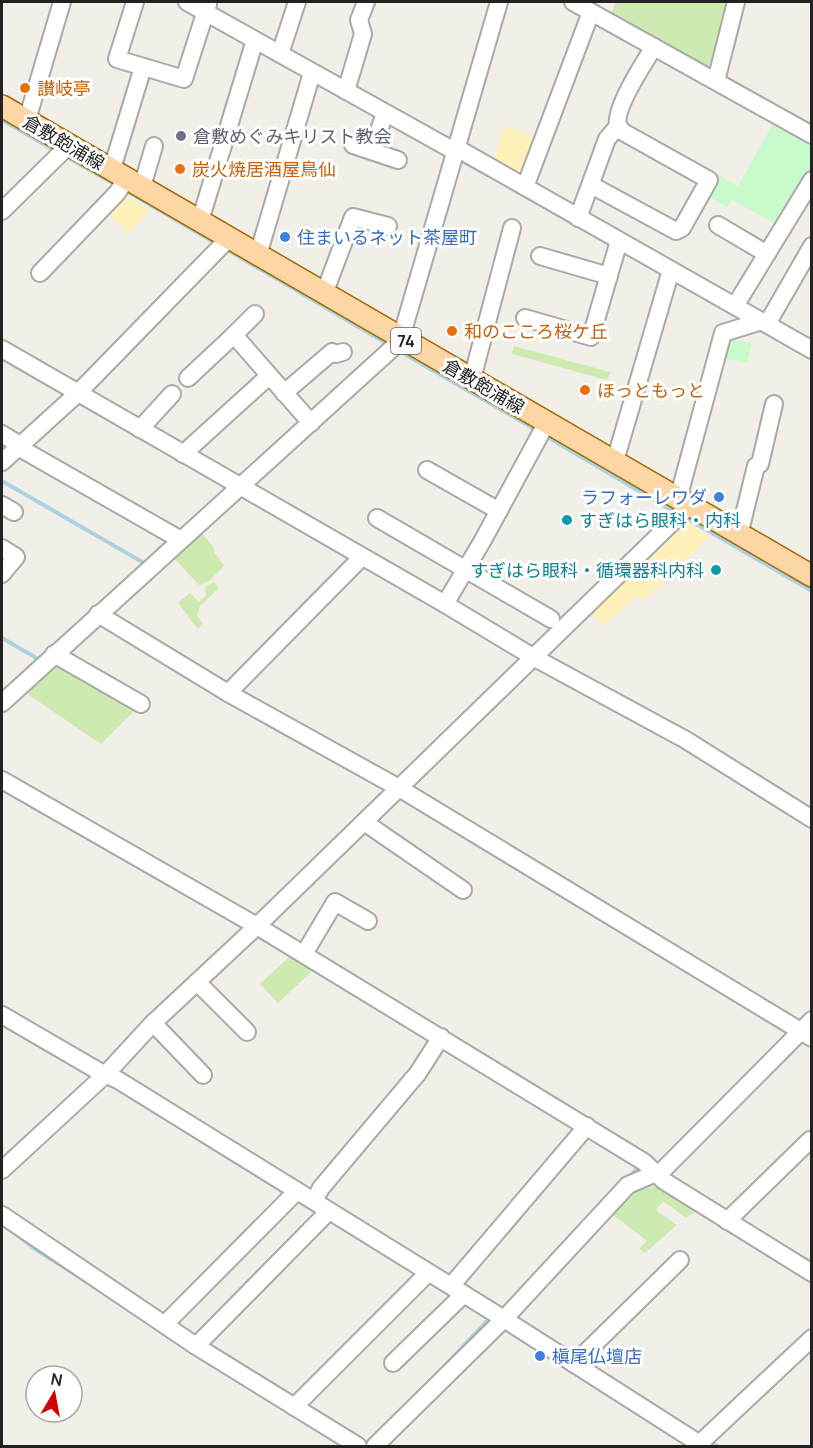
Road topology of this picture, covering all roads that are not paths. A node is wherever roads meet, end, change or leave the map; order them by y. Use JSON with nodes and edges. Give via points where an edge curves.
{"nodes":[{"id":1,"x":62,"y":2,"type":"edge"},
{"id":2,"x":135,"y":2,"type":"edge"},
{"id":3,"x":187,"y":2,"type":"edge"},
{"id":4,"x":297,"y":2,"type":"edge"},
{"id":5,"x":366,"y":2,"type":"edge"},
{"id":6,"x":499,"y":2,"type":"edge"},
{"id":7,"x":573,"y":2,"type":"edge"},
{"id":8,"x":736,"y":2,"type":"edge"},
{"id":9,"x":205,"y":12,"type":"edge"},
{"id":10,"x":590,"y":16,"type":"junction"},
{"id":11,"x":253,"y":44,"type":"junction"},
{"id":12,"x":652,"y":51,"type":"junction"},
{"id":13,"x":280,"y":54,"type":"junction"},
{"id":14,"x":143,"y":67,"type":"junction"},
{"id":15,"x":311,"y":77,"type":"junction"},
{"id":16,"x":716,"y":81,"type":"junction"},
{"id":17,"x":346,"y":91,"type":"junction"},
{"id":18,"x":2,"y":106,"type":"edge"},
{"id":19,"x":383,"y":117,"type":"junction"},
{"id":20,"x":27,"y":120,"type":"junction"},
{"id":21,"x":618,"y":126,"type":"junction"},
{"id":22,"x":812,"y":135,"type":"edge"},
{"id":23,"x":353,"y":145,"type":"dead end"},
{"id":24,"x":154,"y":146,"type":"dead end"},
{"id":25,"x":62,"y":150,"type":"junction"},
{"id":26,"x":372,"y":151,"type":"junction"},
{"id":27,"x":456,"y":152,"type":"junction"},
{"id":28,"x":398,"y":160,"type":"dead end"},
{"id":29,"x":812,"y":180,"type":"edge"},
{"id":30,"x":124,"y":182,"type":"junction"},
{"id":31,"x":591,"y":185,"type":"junction"},
{"id":32,"x":525,"y":188,"type":"junction"},
{"id":33,"x":2,"y":211,"type":"edge"},
{"id":34,"x":578,"y":218,"type":"junction"},
{"id":35,"x":200,"y":221,"type":"junction"},
{"id":36,"x":718,"y":225,"type":"dead end"},
{"id":37,"x":388,"y":226,"type":"dead end"},
{"id":38,"x":512,"y":228,"type":"dead end"},
{"id":39,"x":224,"y":244,"type":"junction"},
{"id":40,"x":618,"y":246,"type":"junction"},
{"id":41,"x":812,"y":246,"type":"edge"},
{"id":42,"x":767,"y":254,"type":"junction"},
{"id":43,"x":258,"y":255,"type":"junction"},
{"id":44,"x":540,"y":256,"type":"dead end"},
{"id":45,"x":40,"y":273,"type":"dead end"},
{"id":46,"x":670,"y":275,"type":"junction"},
{"id":47,"x":609,"y":276,"type":"junction"},
{"id":48,"x":324,"y":294,"type":"junction"},
{"id":49,"x":735,"y":306,"type":"junction"},
{"id":50,"x":255,"y":314,"type":"dead end"},
{"id":51,"x":525,"y":318,"type":"dead end"},
{"id":52,"x":757,"y":324,"type":"junction"},
{"id":53,"x":234,"y":335,"type":"junction"},
{"id":54,"x":401,"y":338,"type":"junction"},
{"id":55,"x":2,"y":349,"type":"edge"},
{"id":56,"x":334,"y":349,"type":"dead end"},
{"id":57,"x":812,"y":350,"type":"edge"},
{"id":58,"x":269,"y":376,"type":"junction"},
{"id":59,"x":188,"y":378,"type":"dead end"},
{"id":60,"x":471,"y":379,"type":"junction"},
{"id":61,"x":78,"y":393,"type":"junction"},
{"id":62,"x":284,"y":393,"type":"junction"},
{"id":63,"x":171,"y":394,"type":"dead end"},
{"id":64,"x":774,"y":405,"type":"dead end"},
{"id":65,"x":308,"y":419,"type":"junction"},
{"id":66,"x":144,"y":425,"type":"junction"},
{"id":67,"x":542,"y":430,"type":"junction"},
{"id":68,"x":2,"y":434,"type":"edge"},
{"id":69,"x":19,"y":446,"type":"junction"},
{"id":70,"x":186,"y":451,"type":"junction"},
{"id":71,"x":615,"y":461,"type":"junction"},
{"id":72,"x":2,"y":462,"type":"edge"},
{"id":73,"x":427,"y":470,"type":"dead end"},
{"id":74,"x":235,"y":485,"type":"junction"},
{"id":75,"x":683,"y":503,"type":"junction"},
{"id":76,"x":499,"y":511,"type":"junction"},
{"id":77,"x":377,"y":518,"type":"dead end"},
{"id":78,"x":739,"y":535,"type":"junction"},
{"id":79,"x":176,"y":537,"type":"junction"},
{"id":80,"x":2,"y":548,"type":"edge"},
{"id":81,"x":362,"y":557,"type":"junction"},
{"id":82,"x":810,"y":569,"type":"edge"},
{"id":83,"x":466,"y":570,"type":"junction"},
{"id":84,"x":2,"y":574,"type":"edge"},
{"id":85,"x":447,"y":601,"type":"junction"},
{"id":86,"x":94,"y":618,"type":"junction"},
{"id":87,"x":551,"y":619,"type":"dead end"},
{"id":88,"x":54,"y":654,"type":"junction"},
{"id":89,"x":533,"y":657,"type":"junction"},
{"id":90,"x":228,"y":693,"type":"junction"},
{"id":91,"x":2,"y":703,"type":"edge"},
{"id":92,"x":141,"y":705,"type":"dead end"},
{"id":93,"x":2,"y":780,"type":"edge"},
{"id":94,"x":396,"y":788,"type":"junction"},
{"id":95,"x":812,"y":819,"type":"edge"},
{"id":96,"x":364,"y":822,"type":"junction"},
{"id":97,"x":463,"y":890,"type":"dead end"},
{"id":98,"x":368,"y":921,"type":"dead end"},
{"id":99,"x":252,"y":923,"type":"junction"},
{"id":100,"x":304,"y":954,"type":"junction"},
{"id":101,"x":197,"y":982,"type":"junction"},
{"id":102,"x":2,"y":1016,"type":"edge"},
{"id":103,"x":153,"y":1023,"type":"junction"},
{"id":104,"x":803,"y":1030,"type":"edge"},
{"id":105,"x":247,"y":1032,"type":"dead end"},
{"id":106,"x":439,"y":1041,"type":"junction"},
{"id":107,"x":106,"y":1074,"type":"junction"},
{"id":108,"x":203,"y":1075,"type":"dead end"},
{"id":109,"x":584,"y":1130,"type":"junction"},
{"id":110,"x":810,"y":1140,"type":"edge"},
{"id":111,"x":2,"y":1170,"type":"edge"},
{"id":112,"x":656,"y":1173,"type":"junction"},
{"id":113,"x":297,"y":1191,"type":"junction"},
{"id":114,"x":315,"y":1198,"type":"junction"},
{"id":115,"x":329,"y":1211,"type":"junction"},
{"id":116,"x":2,"y":1215,"type":"edge"},
{"id":117,"x":727,"y":1221,"type":"junction"},
{"id":118,"x":680,"y":1260,"type":"dead end"},
{"id":119,"x":428,"y":1273,"type":"junction"},
{"id":120,"x":812,"y":1273,"type":"edge"},
{"id":121,"x":456,"y":1286,"type":"junction"},
{"id":122,"x":504,"y":1319,"type":"junction"},
{"id":123,"x":165,"y":1324,"type":"junction"},
{"id":124,"x":812,"y":1338,"type":"edge"},
{"id":125,"x":196,"y":1346,"type":"junction"},
{"id":126,"x":577,"y":1361,"type":"junction"},
{"id":127,"x":393,"y":1363,"type":"dead end"},
{"id":128,"x":294,"y":1407,"type":"junction"},
{"id":129,"x":699,"y":1442,"type":"edge"},
{"id":130,"x":358,"y":1446,"type":"edge"},
{"id":131,"x":375,"y":1446,"type":"edge"}],
"edges":[{"from":1,"to":20,"type":"street"},
{"from":2,"to":14,"type":"street","via":[[117,59]]},
{"from":3,"to":9,"type":"street"},
{"from":4,"to":13,"type":"street"},
{"from":5,"to":17,"type":"street","via":[[359,20],[363,34]]},
{"from":6,"to":27,"type":"street"},
{"from":7,"to":10,"type":"street"},
{"from":8,"to":16,"type":"street"},
{"from":9,"to":11,"type":"street"},
{"from":9,"to":14,"type":"street","via":[[184,79]]},
{"from":10,"to":12,"type":"street"},
{"from":10,"to":32,"type":"street"},
{"from":11,"to":13,"type":"street"},
{"from":11,"to":35,"type":"street"},
{"from":12,"to":16,"type":"street"},
{"from":12,"to":21,"type":"street","via":[[618,114]]},
{"from":13,"to":15,"type":"street"},
{"from":14,"to":30,"type":"street"},
{"from":15,"to":17,"type":"street"},
{"from":15,"to":43,"type":"street"},
{"from":16,"to":22,"type":"street"},
{"from":17,"to":19,"type":"street"},
{"from":18,"to":20,"type":"main road","name":"倉敷飽浦線","number":"74"},
{"from":19,"to":26,"type":"street"},
{"from":19,"to":27,"type":"street"},
{"from":20,"to":25,"type":"main road","name":"倉敷飽浦線","number":"74"},
{"from":21,"to":31,"type":"street","via":[[607,139]]},
{"from":21,"to":31,"type":"street","via":[[709,180],[682,228],[676,231]]},
{"from":23,"to":26,"type":"street"},
{"from":24,"to":30,"type":"street"},
{"from":25,"to":30,"type":"main road","name":"倉敷飽浦線","number":"74"},
{"from":25,"to":33,"type":"street"},
{"from":26,"to":28,"type":"street"},
{"from":27,"to":32,"type":"street","via":[[462,151]]},
{"from":27,"to":54,"type":"street"},
{"from":29,"to":42,"type":"street"},
{"from":30,"to":35,"type":"main road","name":"倉敷飽浦線","number":"74"},
{"from":30,"to":45,"type":"street"},
{"from":31,"to":34,"type":"street"},
{"from":32,"to":34,"type":"street"},
{"from":34,"to":40,"type":"street"},
{"from":35,"to":39,"type":"main road","name":"倉敷飽浦線","number":"74"},
{"from":36,"to":42,"type":"street"},
{"from":37,"to":48,"type":"street","via":[[353,217]]},
{"from":38,"to":60,"type":"street"},
{"from":39,"to":43,"type":"main road","name":"倉敷飽浦線","number":"74"},
{"from":39,"to":61,"type":"street"},
{"from":40,"to":46,"type":"street"},
{"from":40,"to":47,"type":"street"},
{"from":41,"to":52,"type":"street"},
{"from":42,"to":49,"type":"street"},
{"from":43,"to":48,"type":"main road","name":"倉敷飽浦線","number":"74"},
{"from":44,"to":47,"type":"street"},
{"from":46,"to":49,"type":"street"},
{"from":46,"to":71,"type":"street"},
{"from":47,"to":51,"type":"street","via":[[591,337]]},
{"from":48,"to":54,"type":"main road","name":"倉敷飽浦線","number":"74"},
{"from":49,"to":52,"type":"street"},
{"from":50,"to":53,"type":"street"},
{"from":52,"to":57,"type":"street"},
{"from":52,"to":75,"type":"street","via":[[723,333]]},
{"from":53,"to":58,"type":"street"},
{"from":53,"to":59,"type":"street"},
{"from":54,"to":60,"type":"main road","name":"倉敷飽浦線","number":"74"},
{"from":54,"to":65,"type":"street"},
{"from":55,"to":61,"type":"street"},
{"from":56,"to":62,"type":"street"},
{"from":58,"to":62,"type":"street"},
{"from":58,"to":70,"type":"street"},
{"from":60,"to":67,"type":"main road","name":"倉敷飽浦線","number":"74"},
{"from":61,"to":66,"type":"street"},
{"from":61,"to":69,"type":"street"},
{"from":62,"to":65,"type":"street"},
{"from":63,"to":66,"type":"street"},
{"from":64,"to":78,"type":"street"},
{"from":65,"to":74,"type":"street"},
{"from":66,"to":70,"type":"street"},
{"from":67,"to":71,"type":"main road","name":"倉敷飽浦線","number":"74"},
{"from":67,"to":76,"type":"street"},
{"from":68,"to":69,"type":"street"},
{"from":69,"to":72,"type":"street"},
{"from":69,"to":79,"type":"street"},
{"from":70,"to":74,"type":"street"},
{"from":71,"to":75,"type":"main road","name":"倉敷飽浦線","number":"74"},
{"from":73,"to":76,"type":"street"},
{"from":74,"to":79,"type":"street"},
{"from":74,"to":81,"type":"street"},
{"from":75,"to":78,"type":"main road","name":"倉敷飽浦線","number":"74"},
{"from":75,"to":89,"type":"street"},
{"from":76,"to":83,"type":"street"},
{"from":77,"to":83,"type":"street"},
{"from":78,"to":82,"type":"main road","name":"倉敷飽浦線","number":"74"},
{"from":79,"to":86,"type":"street"},
{"from":80,"to":84,"type":"street","via":[[16,557]]},
{"from":81,"to":85,"type":"street"},
{"from":81,"to":90,"type":"street"},
{"from":83,"to":85,"type":"street"},
{"from":83,"to":87,"type":"street"},
{"from":85,"to":89,"type":"street"},
{"from":86,"to":88,"type":"street"},
{"from":86,"to":90,"type":"street"},
{"from":88,"to":91,"type":"street"},
{"from":88,"to":92,"type":"street"},
{"from":89,"to":94,"type":"street"},
{"from":89,"to":95,"type":"street","via":[[686,741]]},
{"from":90,"to":94,"type":"street"},
{"from":93,"to":99,"type":"street"},
{"from":94,"to":96,"type":"street"},
{"from":94,"to":104,"type":"street"},
{"from":96,"to":97,"type":"street"},
{"from":96,"to":99,"type":"street"},
{"from":98,"to":100,"type":"street","via":[[335,902]]},
{"from":99,"to":100,"type":"street"},
{"from":99,"to":101,"type":"street"},
{"from":100,"to":106,"type":"street"},
{"from":101,"to":103,"type":"street"},
{"from":101,"to":105,"type":"street"},
{"from":102,"to":107,"type":"street"},
{"from":103,"to":107,"type":"street"},
{"from":103,"to":108,"type":"street"},
{"from":104,"to":112,"type":"street"},
{"from":106,"to":109,"type":"street"},
{"from":106,"to":114,"type":"street","via":[[418,1073]]},
{"from":107,"to":111,"type":"street"},
{"from":107,"to":113,"type":"street"},
{"from":109,"to":112,"type":"street","via":[[644,1162]]},
{"from":109,"to":121,"type":"street"},
{"from":110,"to":117,"type":"street"},
{"from":112,"to":117,"type":"street"},
{"from":112,"to":122,"type":"street","via":[[628,1185]]},
{"from":113,"to":114,"type":"street"},
{"from":113,"to":123,"type":"street"},
{"from":114,"to":115,"type":"street"},
{"from":115,"to":119,"type":"street"},
{"from":115,"to":125,"type":"street"},
{"from":116,"to":123,"type":"street"},
{"from":117,"to":120,"type":"street"},
{"from":118,"to":126,"type":"street"},
{"from":119,"to":121,"type":"street"},
{"from":119,"to":128,"type":"street"},
{"from":121,"to":122,"type":"street"},
{"from":121,"to":127,"type":"street"},
{"from":122,"to":126,"type":"street"},
{"from":122,"to":131,"type":"street"},
{"from":123,"to":125,"type":"street"},
{"from":124,"to":129,"type":"street"},
{"from":125,"to":128,"type":"street"},
{"from":126,"to":129,"type":"street"},
{"from":128,"to":130,"type":"street"}]}
